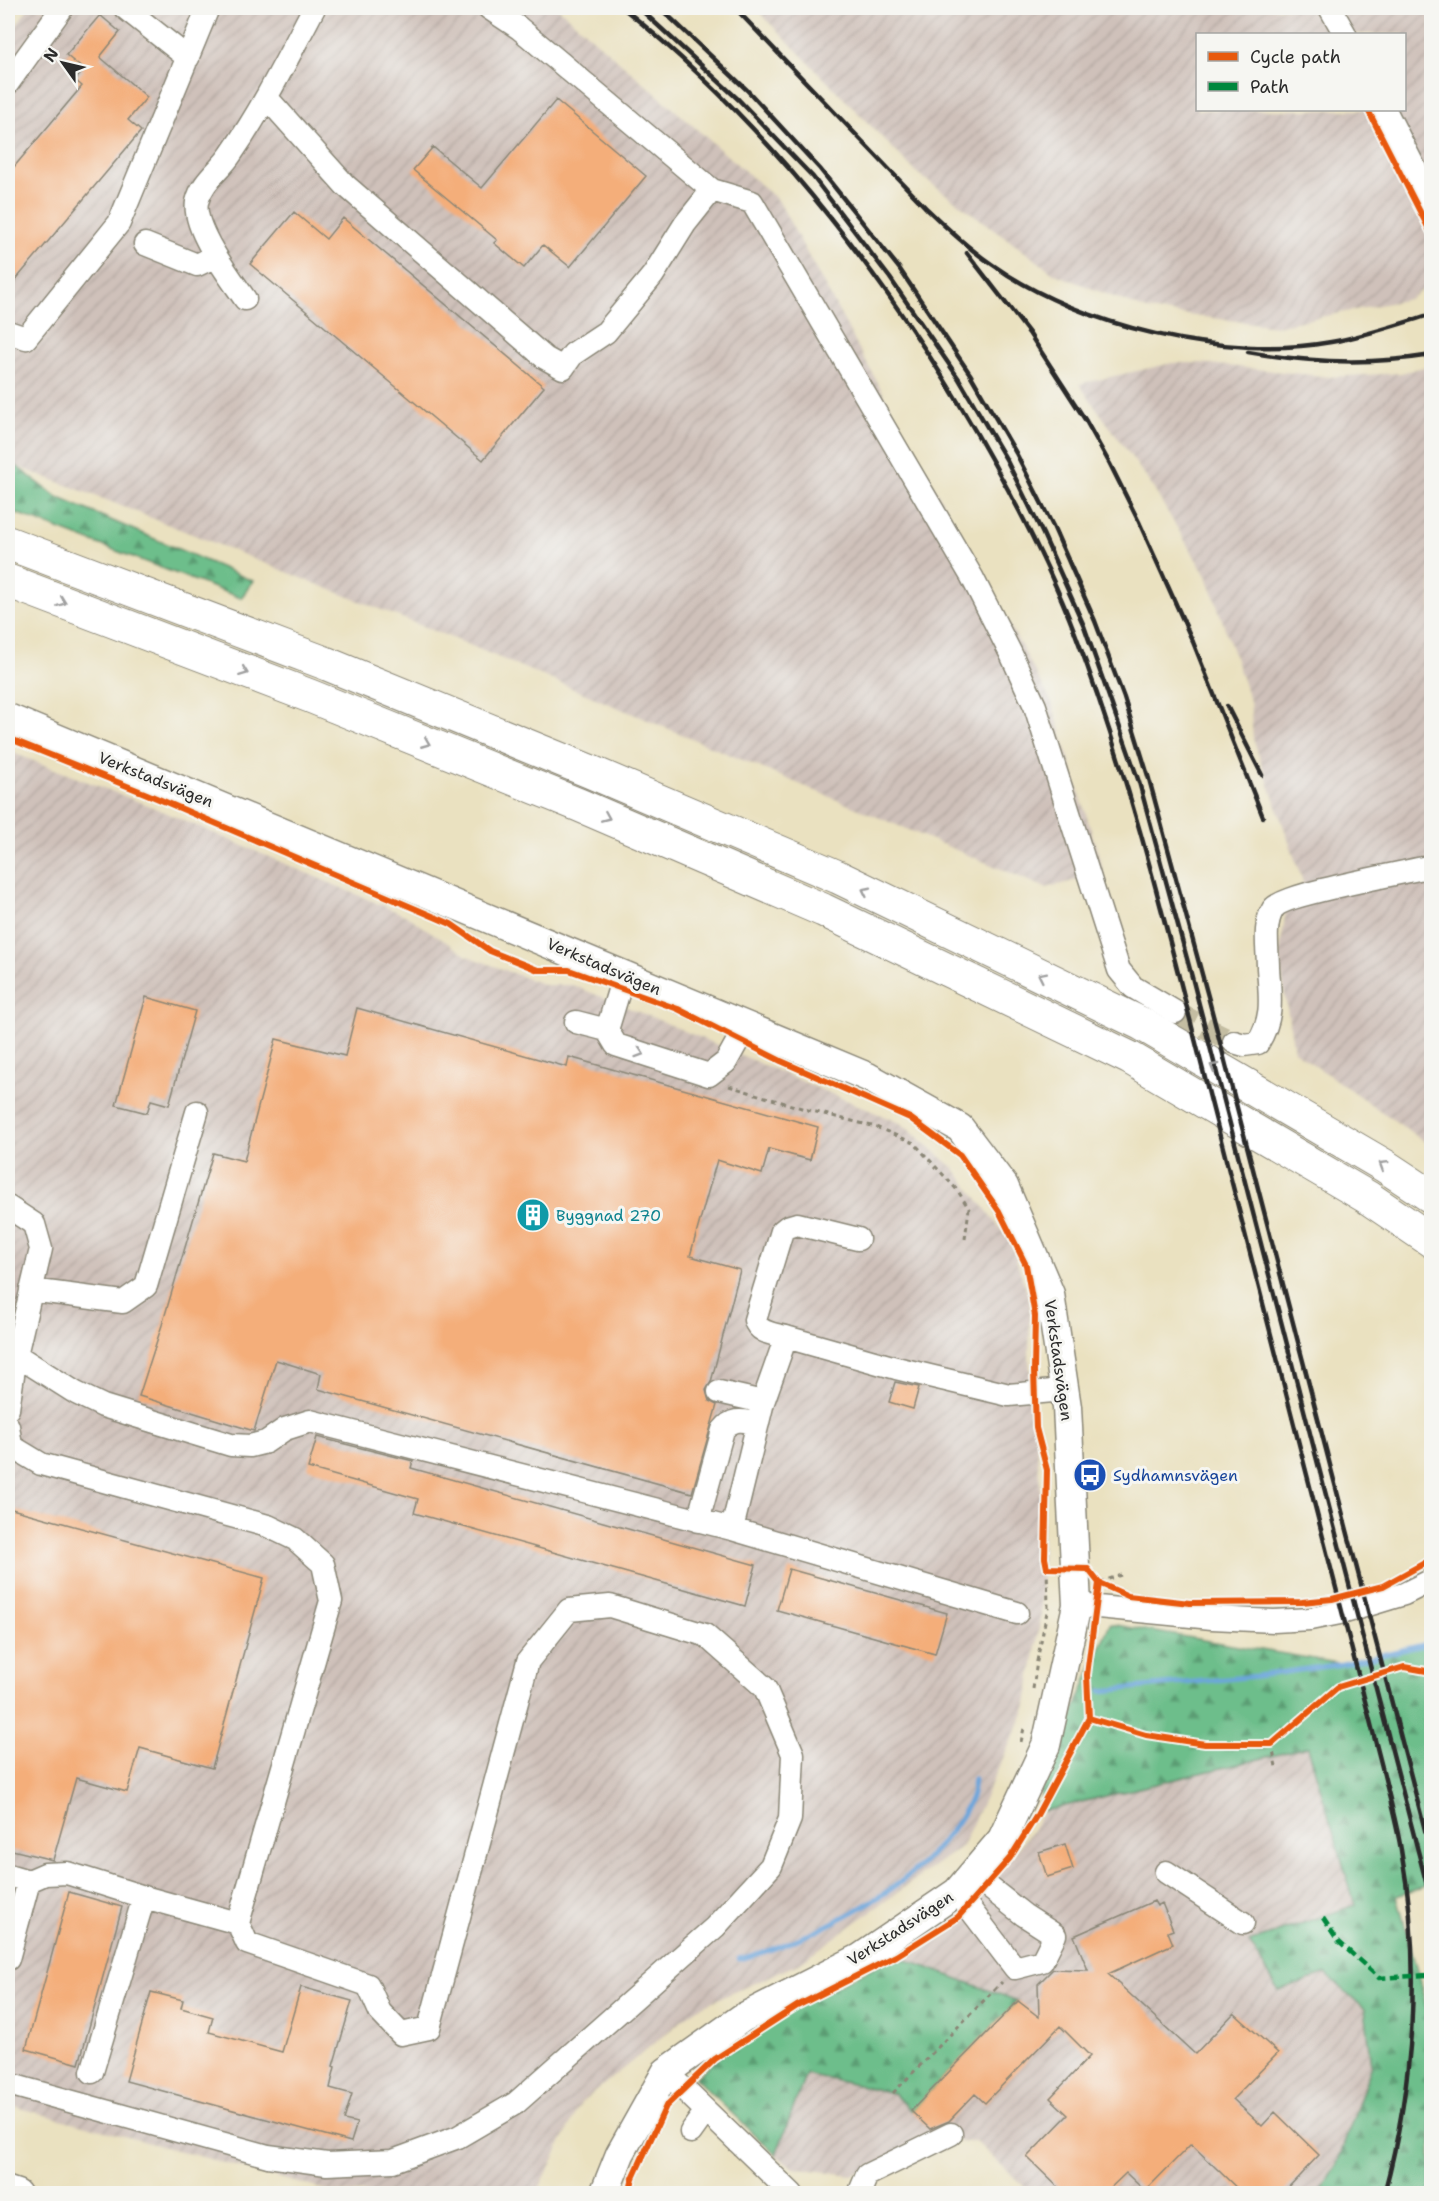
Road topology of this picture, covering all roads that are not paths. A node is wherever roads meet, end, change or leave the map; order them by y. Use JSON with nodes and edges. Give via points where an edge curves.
{"nodes":[{"id":1,"x":62,"y":8,"type":"edge"},
{"id":2,"x":125,"y":8,"type":"edge"},
{"id":3,"x":208,"y":8,"type":"edge"},
{"id":4,"x":314,"y":8,"type":"edge"},
{"id":5,"x":489,"y":8,"type":"edge"},
{"id":6,"x":1330,"y":8,"type":"edge"},
{"id":7,"x":1344,"y":33,"type":"edge"},
{"id":8,"x":188,"y":58,"type":"junction"},
{"id":9,"x":8,"y":83,"type":"edge"},
{"id":10,"x":267,"y":98,"type":"junction"},
{"id":11,"x":1385,"y":111,"type":"edge"},
{"id":12,"x":712,"y":190,"type":"junction"},
{"id":13,"x":1431,"y":202,"type":"edge"},
{"id":14,"x":145,"y":244,"type":"dead end"},
{"id":15,"x":216,"y":256,"type":"junction"},
{"id":16,"x":244,"y":299,"type":"dead end"},
{"id":17,"x":8,"y":332,"type":"edge"},
{"id":18,"x":8,"y":543,"type":"edge"},
{"id":19,"x":8,"y":582,"type":"edge"},
{"id":20,"x":8,"y":718,"type":"edge"},
{"id":21,"x":1431,"y":866,"type":"edge"},
{"id":22,"x":624,"y":974,"type":"junction"},
{"id":23,"x":1175,"y":1012,"type":"tunnel mouth"},
{"id":24,"x":576,"y":1022,"type":"dead end"},
{"id":25,"x":746,"y":1026,"type":"junction"},
{"id":26,"x":607,"y":1030,"type":"junction"},
{"id":27,"x":1234,"y":1042,"type":"tunnel mouth"},
{"id":28,"x":197,"y":1112,"type":"dead end"},
{"id":29,"x":1431,"y":1197,"type":"edge"},
{"id":30,"x":8,"y":1207,"type":"edge"},
{"id":31,"x":858,"y":1239,"type":"dead end"},
{"id":32,"x":1431,"y":1241,"type":"edge"},
{"id":33,"x":31,"y":1290,"type":"junction"},
{"id":34,"x":786,"y":1337,"type":"junction"},
{"id":35,"x":16,"y":1355,"type":"junction"},
{"id":36,"x":1064,"y":1390,"type":"junction"},
{"id":37,"x":718,"y":1392,"type":"dead end"},
{"id":38,"x":8,"y":1409,"type":"edge"},
{"id":39,"x":761,"y":1413,"type":"junction"},
{"id":40,"x":8,"y":1426,"type":"edge"},
{"id":41,"x":698,"y":1521,"type":"junction"},
{"id":42,"x":732,"y":1529,"type":"junction"},
{"id":43,"x":1431,"y":1580,"type":"edge"},
{"id":44,"x":1086,"y":1606,"type":"junction"},
{"id":45,"x":1017,"y":1613,"type":"dead end"},
{"id":46,"x":1166,"y":1872,"type":"dead end"},
{"id":47,"x":18,"y":1878,"type":"edge"},
{"id":48,"x":965,"y":1883,"type":"junction"},
{"id":49,"x":144,"y":1897,"type":"junction"},
{"id":50,"x":238,"y":1923,"type":"junction"},
{"id":51,"x":1244,"y":1923,"type":"dead end"},
{"id":52,"x":8,"y":1959,"type":"edge"},
{"id":53,"x":93,"y":2072,"type":"dead end"},
{"id":54,"x":666,"y":2072,"type":"junction"},
{"id":55,"x":8,"y":2084,"type":"edge"},
{"id":56,"x":706,"y":2111,"type":"junction"},
{"id":57,"x":691,"y":2132,"type":"dead end"},
{"id":58,"x":951,"y":2134,"type":"dead end"},
{"id":59,"x":8,"y":2190,"type":"edge"},
{"id":60,"x":17,"y":2193,"type":"edge"},
{"id":61,"x":604,"y":2193,"type":"edge"},
{"id":62,"x":792,"y":2193,"type":"edge"},
{"id":63,"x":859,"y":2193,"type":"edge"}],
"edges":[{"from":1,"to":9,"type":"street"},
{"from":2,"to":8,"type":"street"},
{"from":3,"to":8,"type":"street"},
{"from":4,"to":10,"type":"street"},
{"from":5,"to":12,"type":"street","via":[[519,28]]},
{"from":6,"to":7,"type":"street"},
{"from":8,"to":17,"type":"street","via":[[119,223],[26,338]]},
{"from":10,"to":12,"type":"street","via":[[345,185],[545,358],[563,368],[573,354],[606,332],[653,275]]},
{"from":10,"to":15,"type":"street","via":[[230,157],[207,181],[197,203],[201,229]]},
{"from":11,"to":13,"type":"street"},
{"from":12,"to":23,"type":"street","via":[[752,202],[972,577],[1035,706],[1119,970],[1134,987]]},
{"from":14,"to":15,"type":"street","via":[[197,265]]},
{"from":15,"to":16,"type":"street"},
{"from":29,"to":18,"type":"highway","one_way":true,"via":[[1142,1024],[838,877],[325,663]]},
{"from":19,"to":32,"type":"highway","one_way":true,"via":[[310,696],[824,910],[1130,1059],[1367,1197]]},
{"from":20,"to":22,"type":"main road","name":"Verkstadsvägen"},
{"from":21,"to":27,"type":"street","via":[[1278,903],[1267,933],[1267,1028],[1258,1043]]},
{"from":22,"to":25,"type":"main road","name":"Verkstadsvägen"},
{"from":22,"to":26,"type":"street"},
{"from":24,"to":26,"type":"street"},
{"from":26,"to":25,"type":"street","one_way":true,"via":[[616,1045],[709,1075],[726,1062]]},
{"from":25,"to":36,"type":"main road","name":"Verkstadsvägen","via":[[868,1077],[960,1128],[1004,1186],[1050,1294]]},
{"from":28,"to":33,"type":"street","via":[[146,1286],[123,1302]]},
{"from":30,"to":33,"type":"street","via":[[34,1224],[41,1249]]},
{"from":31,"to":34,"type":"street","via":[[797,1224],[782,1231],[754,1320],[761,1330]]},
{"from":33,"to":35,"type":"street"},
{"from":34,"to":36,"type":"street","via":[[1009,1395]]},
{"from":34,"to":39,"type":"street"},
{"from":35,"to":38,"type":"street"},
{"from":35,"to":41,"type":"street","via":[[103,1406],[231,1445],[266,1442],[285,1429],[310,1421]]},
{"from":36,"to":44,"type":"main road","name":"Verkstadsvägen","via":[[1087,1576]]},
{"from":37,"to":39,"type":"street"},
{"from":39,"to":41,"type":"street","via":[[734,1420],[723,1430]]},
{"from":39,"to":42,"type":"street"},
{"from":40,"to":50,"type":"street","via":[[11,1446],[41,1464],[268,1526],[295,1539],[323,1564],[331,1601]]},
{"from":41,"to":42,"type":"street"},
{"from":42,"to":45,"type":"street"},
{"from":43,"to":44,"type":"street","via":[[1404,1594],[1310,1619],[1254,1620]]},
{"from":44,"to":48,"type":"main road","name":"Verkstadsvägen","via":[[1046,1745],[1002,1839]]},
{"from":46,"to":51,"type":"street"},
{"from":47,"to":49,"type":"street","via":[[67,1874]]},
{"from":47,"to":52,"type":"street"},
{"from":48,"to":48,"type":"street","via":[[1056,1935],[1042,1961],[1016,1968]]},
{"from":48,"to":54,"type":"main road","name":"Verkstadsvägen","via":[[860,1958],[742,2018]]},
{"from":49,"to":50,"type":"street"},
{"from":49,"to":53,"type":"street"},
{"from":50,"to":55,"type":"street","via":[[247,1943],[368,1985],[380,2012],[401,2034],[429,2028],[528,1661],[568,1610],[610,1606],[705,1635],[765,1688],[793,1755],[790,1819],[771,1866],[715,1927],[516,2103],[458,2137],[393,2161],[327,2164],[268,2156]]},
{"from":54,"to":56,"type":"street"},
{"from":54,"to":61,"type":"main road","name":"Verkstadsvägen","via":[[620,2154]]},
{"from":56,"to":57,"type":"street"},
{"from":56,"to":62,"type":"street"},
{"from":58,"to":63,"type":"street","via":[[867,2175]]},
{"from":59,"to":60,"type":"main road"}]}
